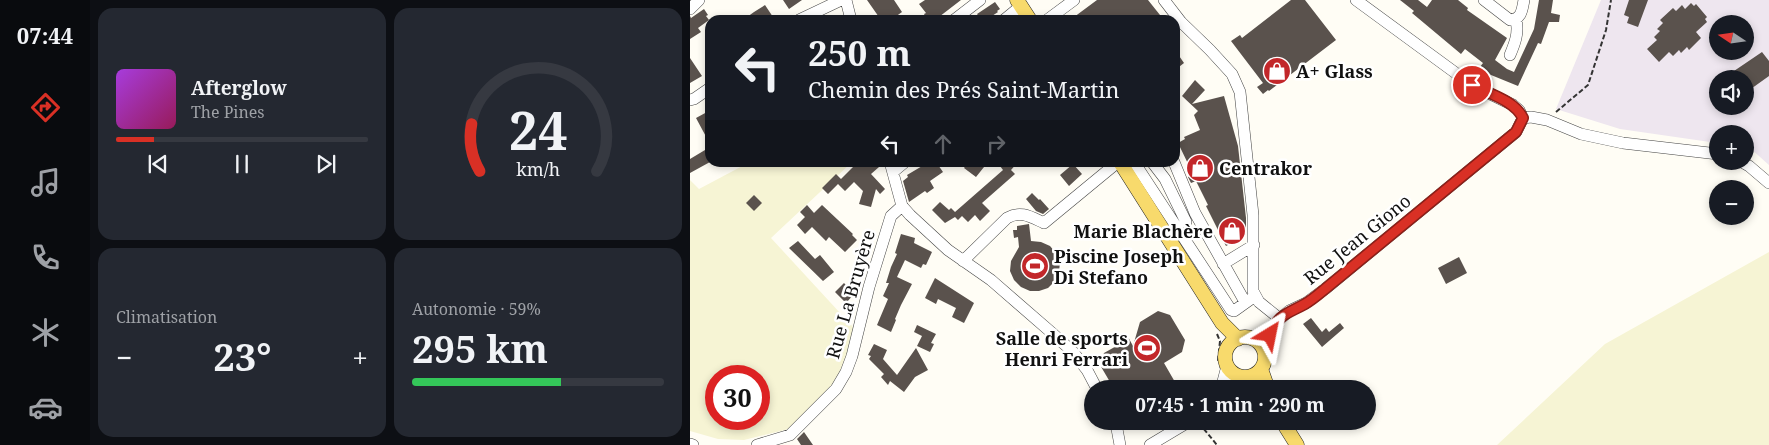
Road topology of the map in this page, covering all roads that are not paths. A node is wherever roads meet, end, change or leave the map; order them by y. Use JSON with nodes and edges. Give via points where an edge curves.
{"nodes":[{"id":1,"x":698,"y":0,"type":"edge"},
{"id":2,"x":841,"y":0,"type":"edge"},
{"id":3,"x":846,"y":0,"type":"edge"},
{"id":4,"x":980,"y":0,"type":"edge"},
{"id":5,"x":1074,"y":0,"type":"edge"},
{"id":6,"x":1164,"y":0,"type":"edge"},
{"id":7,"x":1356,"y":0,"type":"edge"},
{"id":8,"x":1484,"y":0,"type":"edge"},
{"id":9,"x":1524,"y":0,"type":"edge"},
{"id":10,"x":1019,"y":3,"type":"edge"},
{"id":11,"x":690,"y":9,"type":"edge"},
{"id":12,"x":810,"y":15,"type":"edge"},
{"id":13,"x":850,"y":15,"type":"edge"},
{"id":14,"x":960,"y":15,"type":"edge"},
{"id":15,"x":1008,"y":15,"type":"edge"},
{"id":16,"x":1027,"y":15,"type":"edge"},
{"id":17,"x":1054,"y":15,"type":"edge"},
{"id":18,"x":1173,"y":15,"type":"edge"},
{"id":19,"x":1516,"y":19,"type":"junction"},
{"id":20,"x":1180,"y":26,"type":"edge"},
{"id":21,"x":1510,"y":55,"type":"dead end"},
{"id":22,"x":705,"y":91,"type":"edge"},
{"id":23,"x":690,"y":100,"type":"edge"},
{"id":24,"x":1523,"y":118,"type":"junction"},
{"id":25,"x":1709,"y":153,"type":"edge"},
{"id":26,"x":891,"y":167,"type":"edge"},
{"id":27,"x":1113,"y":167,"type":"edge"},
{"id":28,"x":1122,"y":167,"type":"edge"},
{"id":29,"x":1137,"y":167,"type":"edge"},
{"id":30,"x":1156,"y":167,"type":"edge"},
{"id":31,"x":1176,"y":167,"type":"edge"},
{"id":32,"x":1754,"y":170,"type":"edge"},
{"id":33,"x":1769,"y":183,"type":"edge"},
{"id":34,"x":1171,"y":191,"type":"junction"},
{"id":35,"x":1159,"y":200,"type":"junction"},
{"id":36,"x":902,"y":206,"type":"junction"},
{"id":37,"x":1195,"y":213,"type":"junction"},
{"id":38,"x":1182,"y":226,"type":"junction"},
{"id":39,"x":1168,"y":240,"type":"junction"},
{"id":40,"x":1254,"y":245,"type":"junction"},
{"id":41,"x":963,"y":261,"type":"junction"},
{"id":42,"x":1223,"y":264,"type":"junction"},
{"id":43,"x":1254,"y":270,"type":"junction"},
{"id":44,"x":1234,"y":283,"type":"junction"},
{"id":45,"x":1250,"y":299,"type":"junction"},
{"id":46,"x":1277,"y":321,"type":"junction"},
{"id":47,"x":1253,"y":339,"type":"junction"},
{"id":48,"x":1233,"y":343,"type":"junction"},
{"id":49,"x":1263,"y":350,"type":"junction"},
{"id":50,"x":1227,"y":366,"type":"junction"},
{"id":51,"x":1261,"y":369,"type":"junction"},
{"id":52,"x":1245,"y":377,"type":"junction"},
{"id":53,"x":1092,"y":380,"type":"edge"},
{"id":54,"x":1224,"y":380,"type":"edge"},
{"id":55,"x":1239,"y":380,"type":"edge"},
{"id":56,"x":1248,"y":380,"type":"edge"},
{"id":57,"x":1265,"y":380,"type":"edge"},
{"id":58,"x":1117,"y":430,"type":"edge"},
{"id":59,"x":1175,"y":430,"type":"edge"},
{"id":60,"x":1288,"y":430,"type":"edge"},
{"id":61,"x":1293,"y":430,"type":"edge"},
{"id":62,"x":790,"y":435,"type":"junction"},
{"id":63,"x":757,"y":445,"type":"edge"},
{"id":64,"x":797,"y":445,"type":"edge"},
{"id":65,"x":1120,"y":445,"type":"edge"},
{"id":66,"x":1150,"y":445,"type":"edge"},
{"id":67,"x":1297,"y":445,"type":"edge"},
{"id":68,"x":1303,"y":445,"type":"edge"}],
"edges":[{"from":1,"to":11,"type":"street"},
{"from":2,"to":12,"type":"street"},
{"from":3,"to":13,"type":"street"},
{"from":4,"to":14,"type":"street"},
{"from":5,"to":17,"type":"street"},
{"from":6,"to":18,"type":"street"},
{"from":7,"to":24,"type":"street","via":[[1472,85],[1519,110]]},
{"from":8,"to":19,"type":"street","via":[[1510,20]]},
{"from":9,"to":19,"type":"street","via":[[1521,15]]},
{"from":10,"to":15,"type":"street"},
{"from":10,"to":16,"type":"main road"},
{"from":19,"to":21,"type":"street","via":[[1517,37]]},
{"from":20,"to":40,"type":"street","via":[[1210,50],[1232,74],[1240,92]]},
{"from":22,"to":23,"type":"street"},
{"from":24,"to":25,"type":"street","via":[[1546,120],[1581,134],[1623,143]]},
{"from":24,"to":46,"type":"street","name":"Rue Jean Giono","via":[[1516,132],[1325,289]]},
{"from":26,"to":36,"type":"street"},
{"from":27,"to":41,"type":"street","via":[[1044,223],[1031,216],[1014,214],[1006,218]]},
{"from":28,"to":39,"type":"main road"},
{"from":29,"to":35,"type":"street"},
{"from":30,"to":34,"type":"street"},
{"from":31,"to":37,"type":"street"},
{"from":32,"to":33,"type":"street"},
{"from":34,"to":35,"type":"street"},
{"from":34,"to":38,"type":"street"},
{"from":35,"to":38,"type":"street"},
{"from":36,"to":41,"type":"street"},
{"from":36,"to":62,"type":"street","name":"Rue La Bruyère","via":[[891,216],[846,372],[836,389]]},
{"from":37,"to":38,"type":"street"},
{"from":37,"to":42,"type":"street"},
{"from":38,"to":39,"type":"street"},
{"from":38,"to":45,"type":"street","via":[[1231,310]]},
{"from":39,"to":48,"type":"main road"},
{"from":40,"to":42,"type":"street"},
{"from":40,"to":43,"type":"street"},
{"from":41,"to":53,"type":"street","via":[[991,280],[1073,352]]},
{"from":42,"to":44,"type":"street"},
{"from":43,"to":44,"type":"street"},
{"from":43,"to":45,"type":"street"},
{"from":44,"to":45,"type":"street"},
{"from":45,"to":46,"type":"street","via":[[1259,302]]},
{"from":46,"to":47,"type":"street","name":"Rue Jean Giono"},
{"from":46,"to":49,"type":"street"},
{"from":47,"to":48,"type":"main road","via":[[1243,338]]},
{"from":47,"to":49,"type":"main road"},
{"from":48,"to":50,"type":"main road","via":[[1226,353]]},
{"from":49,"to":51,"type":"main road"},
{"from":50,"to":52,"type":"main road","via":[[1235,375]]},
{"from":50,"to":54,"type":"street"},
{"from":51,"to":52,"type":"main road"},
{"from":51,"to":57,"type":"main road"},
{"from":52,"to":55,"type":"street"},
{"from":52,"to":56,"type":"main road"},
{"from":58,"to":65,"type":"street"},
{"from":59,"to":66,"type":"street"},
{"from":60,"to":67,"type":"main road"},
{"from":61,"to":68,"type":"main road"},
{"from":62,"to":63,"type":"street"},
{"from":62,"to":64,"type":"street"}]}
